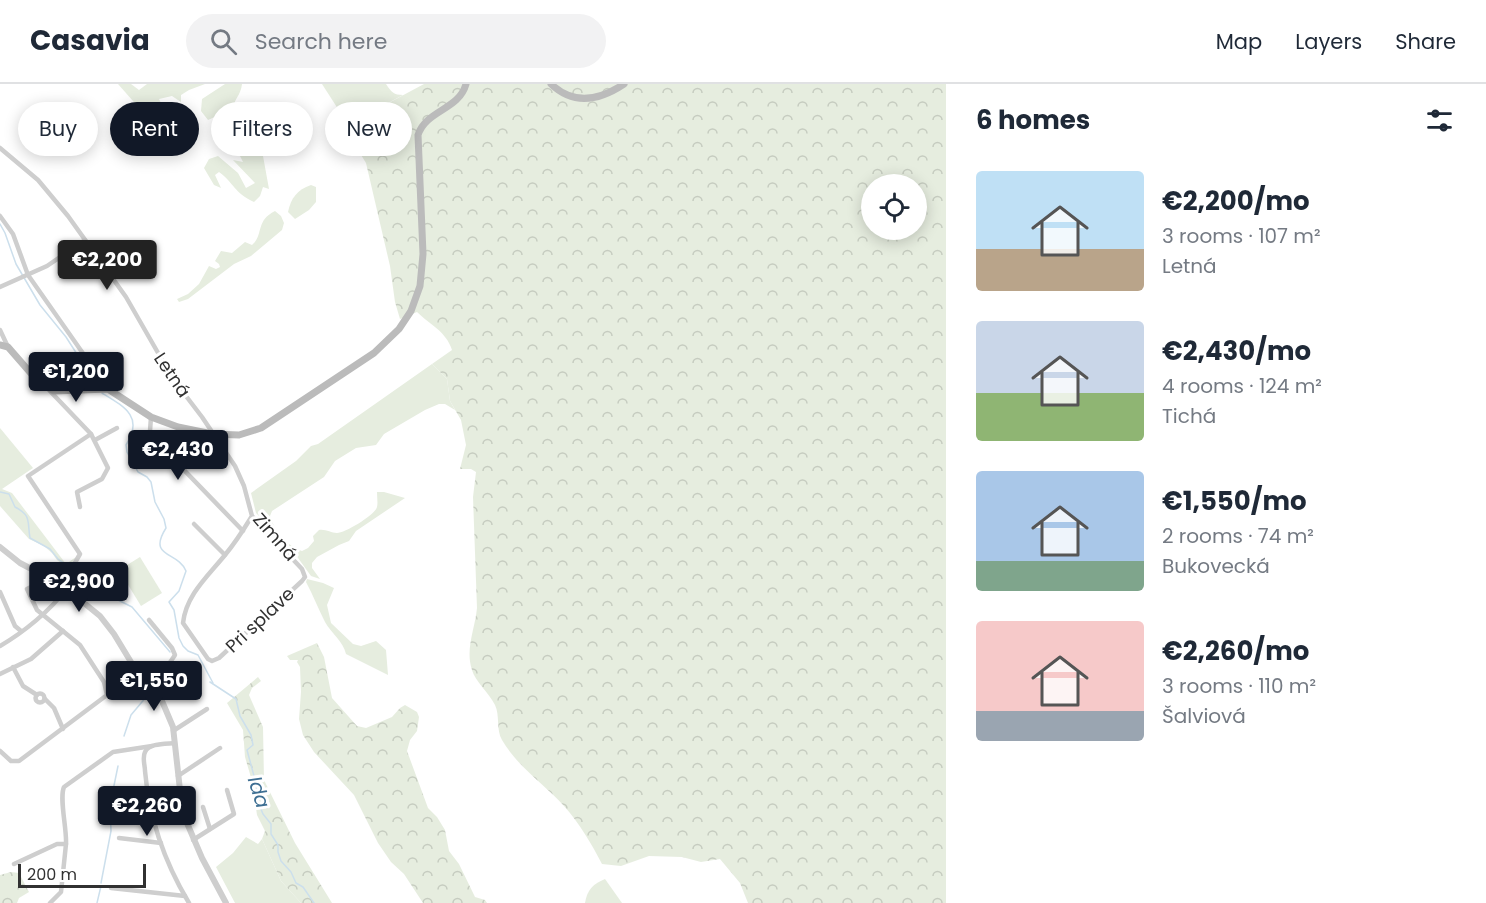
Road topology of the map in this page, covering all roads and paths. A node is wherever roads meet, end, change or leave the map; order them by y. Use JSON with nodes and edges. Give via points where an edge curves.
{"nodes":[{"id":1,"x":466,"y":84,"type":"edge"},
{"id":2,"x":550,"y":84,"type":"edge"},
{"id":3,"x":624,"y":84,"type":"edge"},
{"id":4,"x":0,"y":148,"type":"edge"},
{"id":5,"x":0,"y":216,"type":"edge"},
{"id":6,"x":85,"y":240,"type":"junction"},
{"id":7,"x":24,"y":277,"type":"junction"},
{"id":8,"x":0,"y":287,"type":"edge"},
{"id":9,"x":0,"y":330,"type":"edge"},
{"id":10,"x":4,"y":346,"type":"edge"},
{"id":11,"x":101,"y":388,"type":"junction"},
{"id":12,"x":58,"y":396,"type":"junction"},
{"id":13,"x":151,"y":417,"type":"junction"},
{"id":14,"x":117,"y":428,"type":"dead end"},
{"id":15,"x":91,"y":434,"type":"junction"},
{"id":16,"x":212,"y":434,"type":"junction"},
{"id":17,"x":95,"y":440,"type":"junction"},
{"id":18,"x":80,"y":507,"type":"dead end"},
{"id":19,"x":252,"y":516,"type":"junction"},
{"id":20,"x":194,"y":524,"type":"dead end"},
{"id":21,"x":243,"y":531,"type":"junction"},
{"id":22,"x":0,"y":547,"type":"edge"},
{"id":23,"x":225,"y":555,"type":"junction"},
{"id":24,"x":72,"y":569,"type":"junction"},
{"id":25,"x":305,"y":577,"type":"joint"},
{"id":26,"x":31,"y":587,"type":"dead end"},
{"id":27,"x":64,"y":587,"type":"junction"},
{"id":28,"x":109,"y":590,"type":"dead end"},
{"id":29,"x":0,"y":592,"type":"edge"},
{"id":30,"x":43,"y":613,"type":"junction"},
{"id":31,"x":149,"y":620,"type":"dead end"},
{"id":32,"x":63,"y":631,"type":"junction"},
{"id":33,"x":21,"y":632,"type":"junction"},
{"id":34,"x":0,"y":646,"type":"edge"},
{"id":35,"x":14,"y":667,"type":"junction"},
{"id":36,"x":0,"y":674,"type":"edge"},
{"id":37,"x":152,"y":689,"type":"junction"},
{"id":38,"x":207,"y":709,"type":"dead end"},
{"id":39,"x":63,"y":729,"type":"junction"},
{"id":40,"x":173,"y":729,"type":"junction"},
{"id":41,"x":175,"y":743,"type":"junction"},
{"id":42,"x":152,"y":746,"type":"junction"},
{"id":43,"x":220,"y":748,"type":"dead end"},
{"id":44,"x":0,"y":751,"type":"edge"},
{"id":45,"x":178,"y":776,"type":"junction"},
{"id":46,"x":227,"y":790,"type":"dead end"},
{"id":47,"x":203,"y":807,"type":"dead end"},
{"id":48,"x":210,"y":830,"type":"junction"},
{"id":49,"x":119,"y":838,"type":"dead end"},
{"id":50,"x":193,"y":840,"type":"junction"},
{"id":51,"x":161,"y":843,"type":"junction"},
{"id":52,"x":66,"y":844,"type":"junction"},
{"id":53,"x":14,"y":864,"type":"dead end"},
{"id":54,"x":111,"y":888,"type":"dead end"},
{"id":55,"x":185,"y":896,"type":"junction"},
{"id":56,"x":50,"y":903,"type":"edge"},
{"id":57,"x":189,"y":903,"type":"edge"},
{"id":58,"x":226,"y":903,"type":"edge"}],
"edges":[{"from":1,"to":16,"type":"main road","via":[[458,100],[429,119],[418,135],[423,254],[420,286],[411,311],[394,335],[374,353],[252,431]]},
{"from":2,"to":3,"type":"main road","via":[[567,96],[584,99],[600,97]]},
{"from":4,"to":6,"type":"street","name":"Letná","via":[[45,188]]},
{"from":5,"to":7,"type":"street","via":[[13,234]]},
{"from":6,"to":7,"type":"street"},
{"from":6,"to":16,"type":"street","name":"Letná","via":[[126,297],[173,380]]},
{"from":7,"to":8,"type":"street"},
{"from":7,"to":11,"type":"street"},
{"from":9,"to":10,"type":"street"},
{"from":10,"to":12,"type":"main road"},
{"from":11,"to":12,"type":"main road"},
{"from":11,"to":13,"type":"main road"},
{"from":12,"to":15,"type":"street"},
{"from":13,"to":16,"type":"main road"},
{"from":13,"to":21,"type":"street","via":[[152,437]]},
{"from":14,"to":17,"type":"street"},
{"from":15,"to":17,"type":"street"},
{"from":15,"to":24,"type":"street","via":[[28,476],[80,555]]},
{"from":16,"to":19,"type":"street","name":"Zimná","via":[[238,473]]},
{"from":17,"to":18,"type":"street","via":[[108,468],[102,478],[76,492]]},
{"from":19,"to":21,"type":"street","name":"Pri splave"},
{"from":19,"to":25,"type":"street","name":"Zimná","via":[[298,564]]},
{"from":20,"to":23,"type":"street"},
{"from":21,"to":23,"type":"street","name":"Pri splave"},
{"from":22,"to":27,"type":"street"},
{"from":23,"to":25,"type":"street","name":"Pri splave","via":[[192,595],[183,623],[212,661]]},
{"from":24,"to":27,"type":"street"},
{"from":24,"to":28,"type":"street","via":[[88,574]]},
{"from":26,"to":30,"type":"street","via":[[27,589],[36,609]]},
{"from":27,"to":30,"type":"street"},
{"from":27,"to":37,"type":"street","via":[[108,624],[129,661]]},
{"from":29,"to":33,"type":"street"},
{"from":30,"to":32,"type":"street"},
{"from":30,"to":33,"type":"street"},
{"from":31,"to":37,"type":"street","via":[[175,655]]},
{"from":32,"to":35,"type":"street","via":[[37,655]]},
{"from":32,"to":39,"type":"street","via":[[80,645],[107,690],[104,698]]},
{"from":33,"to":34,"type":"street"},
{"from":35,"to":36,"type":"street"},
{"from":35,"to":39,"type":"street","via":[[34,700],[41,703],[45,699],[54,708]]},
{"from":37,"to":40,"type":"street","via":[[164,704]]},
{"from":38,"to":40,"type":"street"},
{"from":39,"to":44,"type":"street","via":[[17,761],[11,761]]},
{"from":40,"to":41,"type":"street"},
{"from":41,"to":42,"type":"street"},
{"from":41,"to":45,"type":"street"},
{"from":42,"to":51,"type":"street","via":[[144,758],[149,799]]},
{"from":42,"to":52,"type":"street","via":[[120,750],[101,759],[63,789]]},
{"from":43,"to":45,"type":"street"},
{"from":45,"to":50,"type":"street"},
{"from":46,"to":48,"type":"street","via":[[234,814]]},
{"from":47,"to":48,"type":"street"},
{"from":48,"to":50,"type":"street"},
{"from":49,"to":51,"type":"street"},
{"from":50,"to":58,"type":"street"},
{"from":51,"to":55,"type":"street"},
{"from":52,"to":53,"type":"street","via":[[57,844]]},
{"from":52,"to":56,"type":"street","via":[[61,890]]},
{"from":54,"to":55,"type":"street"},
{"from":55,"to":57,"type":"street"}]}
